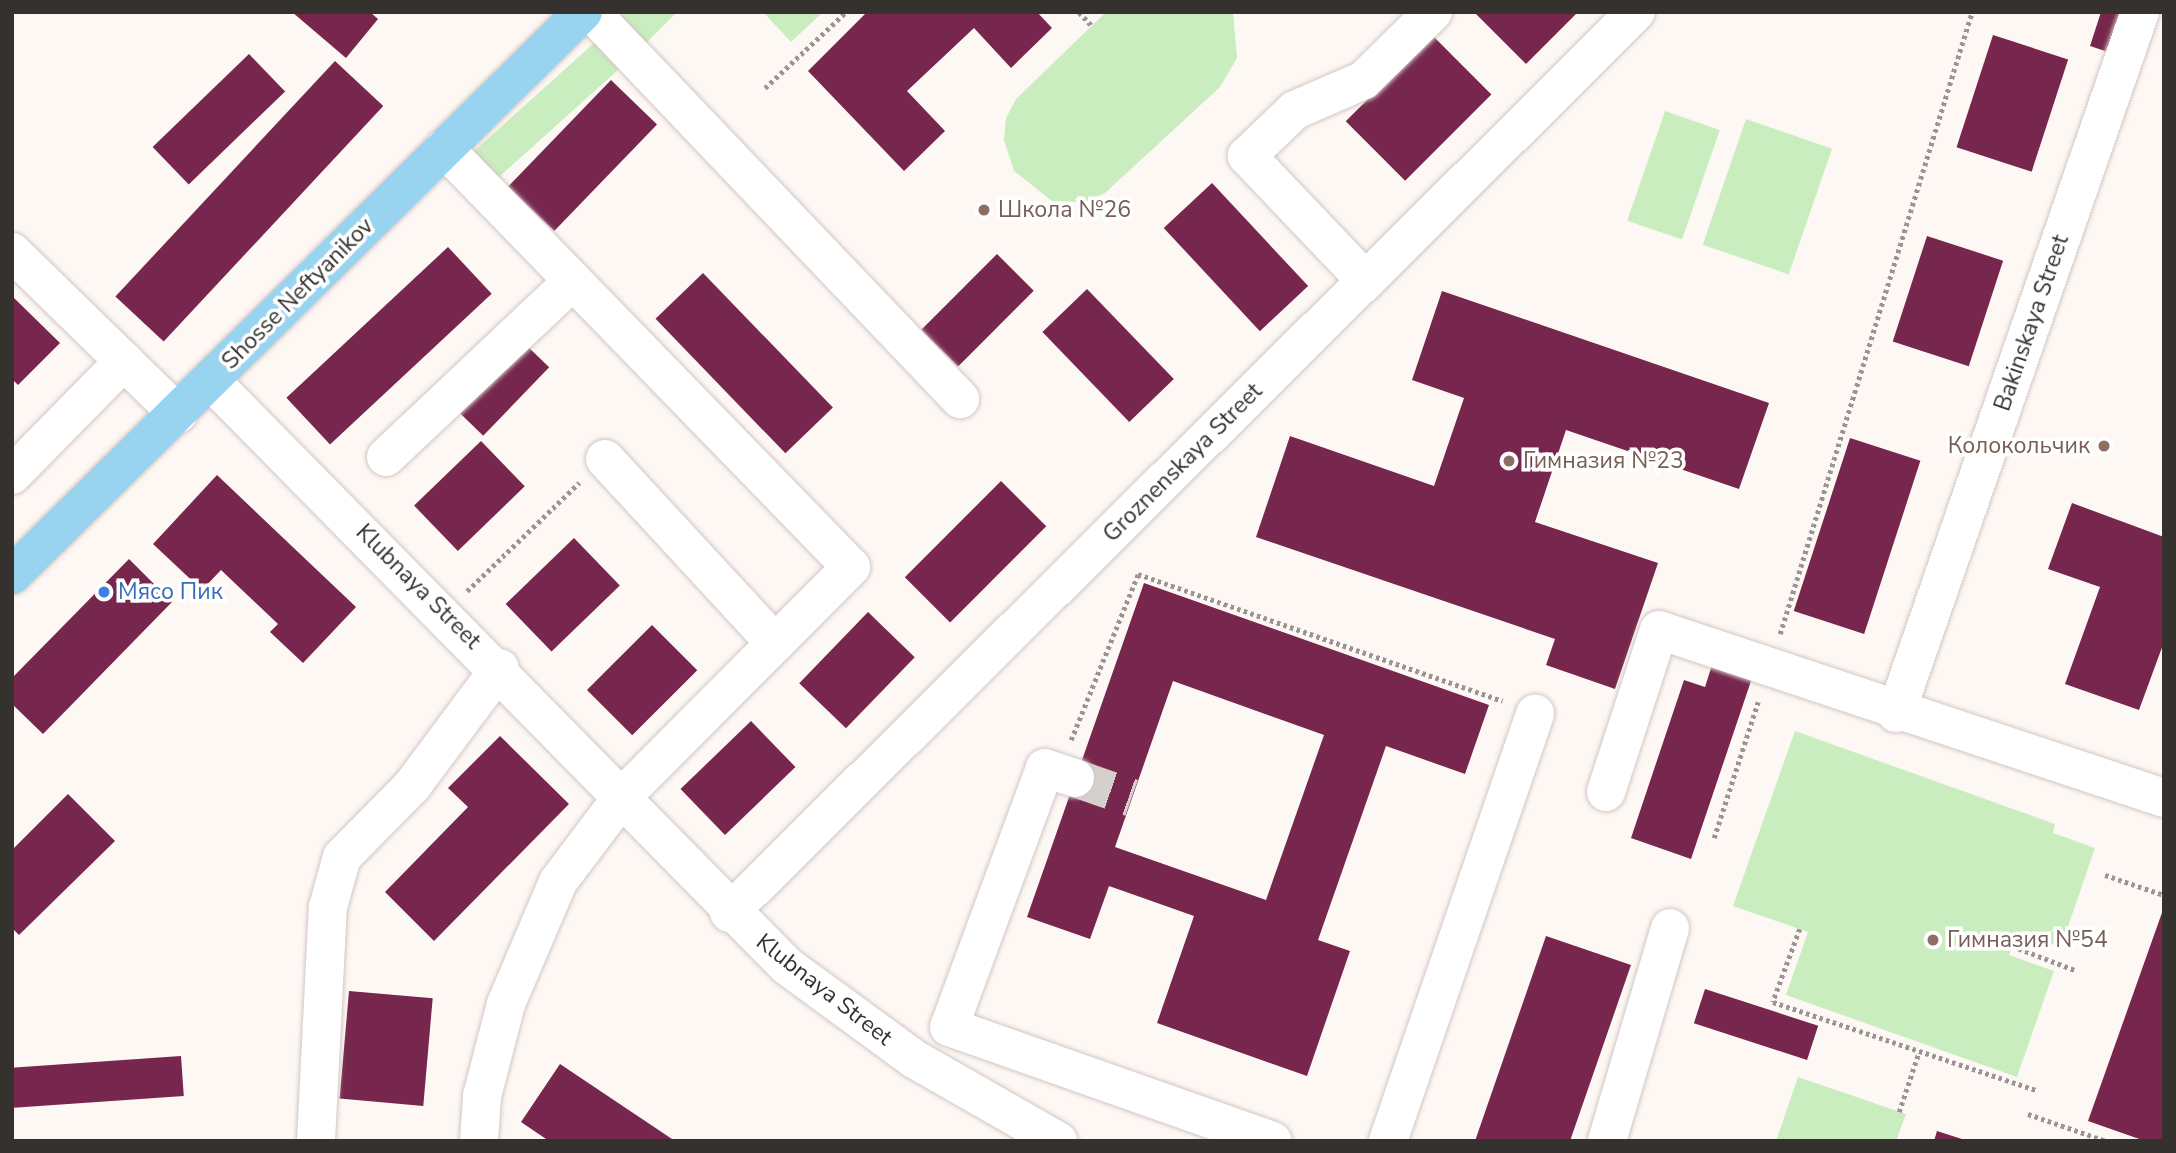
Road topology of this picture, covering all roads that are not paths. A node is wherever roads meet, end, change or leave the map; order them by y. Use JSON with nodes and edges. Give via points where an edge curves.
{"nodes":[{"id":1,"x":583,"y":12,"type":"edge"},
{"id":2,"x":591,"y":12,"type":"edge"},
{"id":3,"x":1433,"y":12,"type":"edge"},
{"id":4,"x":1636,"y":12,"type":"edge"},
{"id":5,"x":2140,"y":12,"type":"edge"},
{"id":6,"x":443,"y":148,"type":"junction"},
{"id":7,"x":12,"y":252,"type":"edge"},
{"id":8,"x":573,"y":281,"type":"junction"},
{"id":9,"x":1366,"y":281,"type":"junction"},
{"id":10,"x":124,"y":361,"type":"junction"},
{"id":11,"x":211,"y":381,"type":"junction"},
{"id":12,"x":960,"y":399,"type":"dead end"},
{"id":13,"x":177,"y":414,"type":"junction"},
{"id":14,"x":386,"y":457,"type":"dead end"},
{"id":15,"x":605,"y":459,"type":"road end"},
{"id":16,"x":12,"y":475,"type":"edge"},
{"id":17,"x":12,"y":575,"type":"edge"},
{"id":18,"x":775,"y":643,"type":"junction"},
{"id":19,"x":500,"y":668,"type":"junction"},
{"id":20,"x":1896,"y":713,"type":"junction"},
{"id":21,"x":1535,"y":714,"type":"road end"},
{"id":22,"x":1067,"y":775,"type":"tunnel mouth"},
{"id":23,"x":1605,"y":792,"type":"dead end"},
{"id":24,"x":622,"y":797,"type":"junction"},
{"id":25,"x":2164,"y":798,"type":"edge"},
{"id":26,"x":741,"y":901,"type":"junction"},
{"id":27,"x":1670,"y":928,"type":"dead end"},
{"id":28,"x":316,"y":1141,"type":"edge"},
{"id":29,"x":479,"y":1141,"type":"edge"},
{"id":30,"x":1058,"y":1141,"type":"edge"},
{"id":31,"x":1272,"y":1141,"type":"edge"},
{"id":32,"x":1388,"y":1141,"type":"edge"},
{"id":33,"x":1607,"y":1141,"type":"edge"}],
"edges":[{"from":1,"to":6,"type":"main road","name":"Shosse Neftyanikov"},
{"from":2,"to":12,"type":"street"},
{"from":3,"to":9,"type":"street","via":[[1364,80],[1295,110],[1247,156]]},
{"from":4,"to":9,"type":"street","name":"Groznenskaya Street"},
{"from":5,"to":20,"type":"street","name":"Bakinskaya Street"},
{"from":6,"to":8,"type":"street"},
{"from":6,"to":11,"type":"main road","name":"Shosse Neftyanikov"},
{"from":7,"to":10,"type":"street"},
{"from":8,"to":14,"type":"street"},
{"from":8,"to":18,"type":"street","via":[[851,567]]},
{"from":9,"to":26,"type":"street","name":"Groznenskaya Street"},
{"from":10,"to":13,"type":"street"},
{"from":10,"to":16,"type":"street"},
{"from":11,"to":13,"type":"main road","name":"Shosse Neftyanikov"},
{"from":11,"to":19,"type":"street","name":"Klubnaya Street"},
{"from":13,"to":17,"type":"main road","name":"Shosse Neftyanikov"},
{"from":15,"to":18,"type":"street"},
{"from":18,"to":24,"type":"street"},
{"from":19,"to":24,"type":"street","name":"Klubnaya Street"},
{"from":19,"to":28,"type":"street","via":[[412,786],[342,857],[328,907]]},
{"from":20,"to":23,"type":"street","via":[[1659,630]]},
{"from":20,"to":25,"type":"street"},
{"from":21,"to":32,"type":"street"},
{"from":22,"to":31,"type":"street","via":[[1045,768],[949,1027]]},
{"from":24,"to":26,"type":"street","name":"Klubnaya Street"},
{"from":24,"to":29,"type":"street","via":[[558,882],[530,942],[482,1096]]},
{"from":26,"to":30,"type":"street","name":"Klubnaya Street","via":[[787,966],[914,1059]]},
{"from":27,"to":33,"type":"street"}]}
